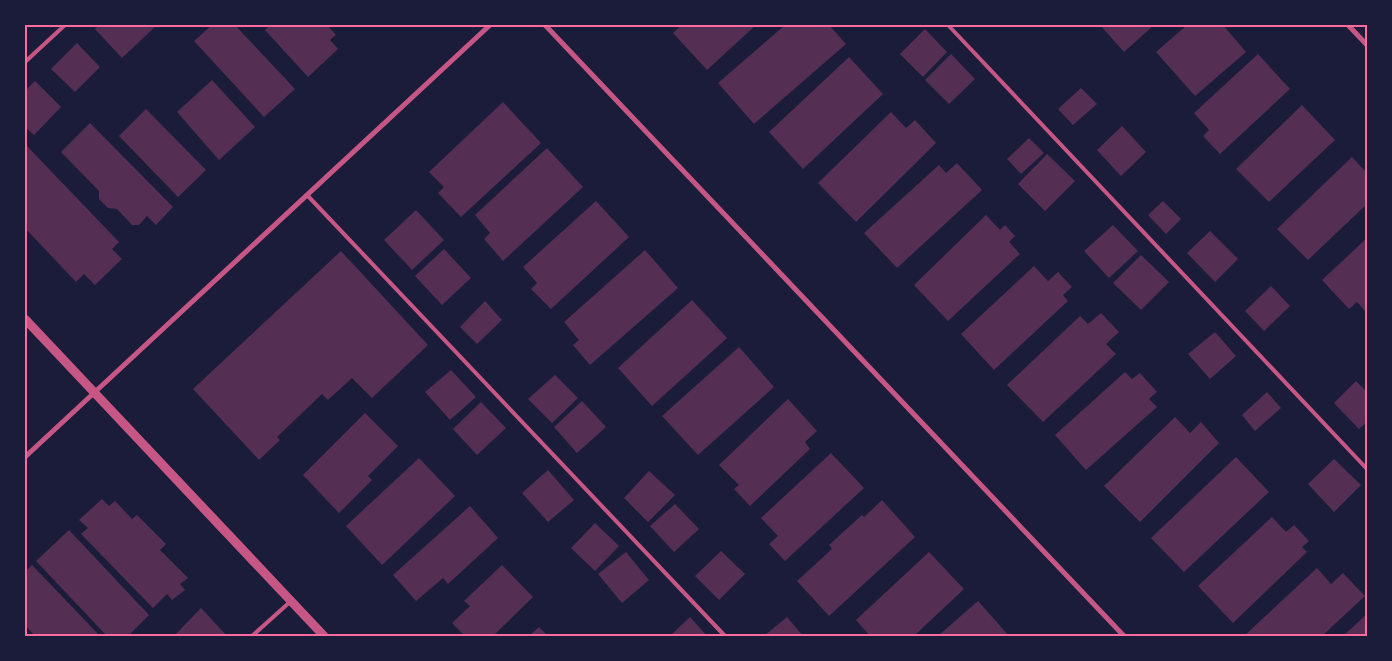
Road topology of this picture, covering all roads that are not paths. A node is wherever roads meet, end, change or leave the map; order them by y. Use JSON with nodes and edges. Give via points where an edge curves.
{"nodes":[{"id":1,"x":65,"y":25,"type":"edge"},
{"id":2,"x":490,"y":25,"type":"edge"},
{"id":3,"x":545,"y":25,"type":"edge"},
{"id":4,"x":948,"y":25,"type":"edge"},
{"id":5,"x":1348,"y":25,"type":"edge"},
{"id":6,"x":1367,"y":45,"type":"edge"},
{"id":7,"x":25,"y":62,"type":"edge"},
{"id":8,"x":307,"y":195,"type":"junction"},
{"id":9,"x":25,"y":319,"type":"edge"},
{"id":10,"x":94,"y":393,"type":"junction"},
{"id":11,"x":25,"y":457,"type":"edge"},
{"id":12,"x":1367,"y":469,"type":"edge"},
{"id":13,"x":291,"y":601,"type":"junction"},
{"id":14,"x":252,"y":636,"type":"edge"},
{"id":15,"x":324,"y":636,"type":"edge"},
{"id":16,"x":725,"y":636,"type":"edge"},
{"id":17,"x":1124,"y":636,"type":"edge"}],
"edges":[{"from":1,"to":7,"type":"lane"},
{"from":2,"to":8,"type":"street"},
{"from":3,"to":17,"type":"street"},
{"from":4,"to":12,"type":"lane"},
{"from":5,"to":6,"type":"street"},
{"from":8,"to":10,"type":"street"},
{"from":8,"to":16,"type":"lane"},
{"from":9,"to":10,"type":"street"},
{"from":10,"to":11,"type":"street"},
{"from":10,"to":13,"type":"street"},
{"from":13,"to":14,"type":"lane"},
{"from":13,"to":15,"type":"street"}]}
